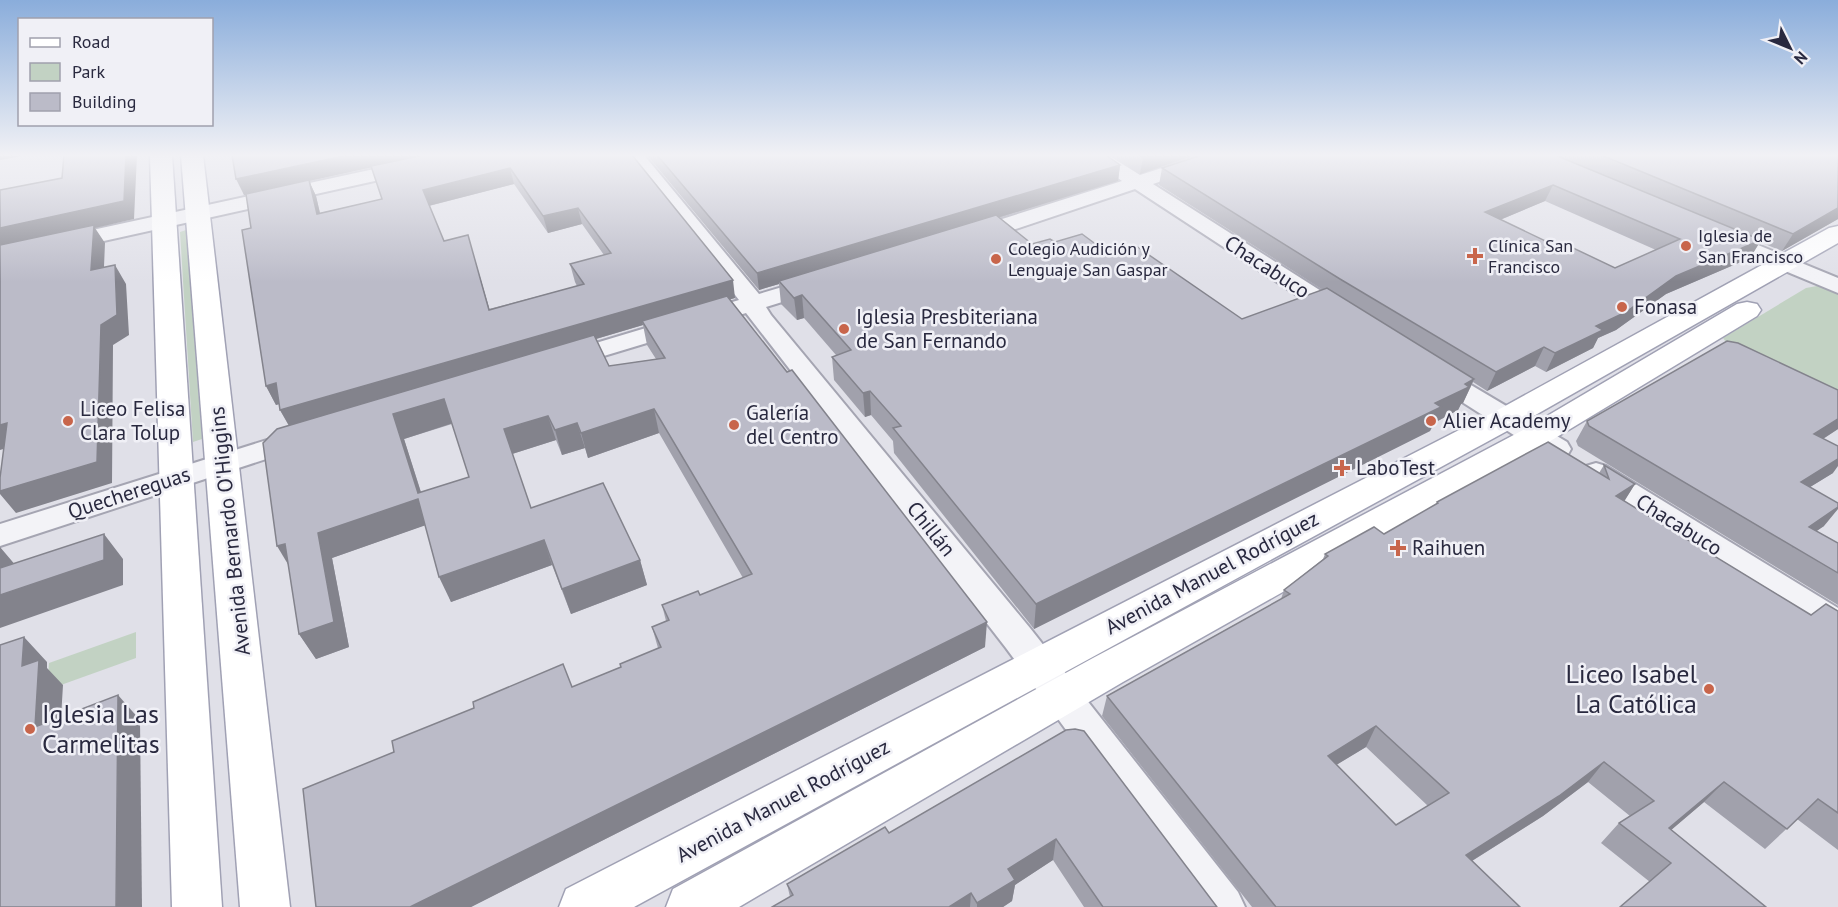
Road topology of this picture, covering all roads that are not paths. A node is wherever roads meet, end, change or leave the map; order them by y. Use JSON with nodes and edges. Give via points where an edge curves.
{"nodes":[{"id":1,"x":174,"y":197,"type":"edge"},
{"id":2,"x":185,"y":197,"type":"edge"},
{"id":3,"x":274,"y":197,"type":"edge"},
{"id":4,"x":668,"y":197,"type":"edge"},
{"id":5,"x":1097,"y":197,"type":"edge"},
{"id":6,"x":1160,"y":197,"type":"edge"},
{"id":7,"x":181,"y":218,"type":"junction"},
{"id":8,"x":1701,"y":227,"type":"edge"},
{"id":9,"x":1838,"y":233,"type":"edge"},
{"id":10,"x":948,"y":244,"type":"edge"},
{"id":11,"x":0,"y":257,"type":"edge"},
{"id":12,"x":1838,"y":257,"type":"edge"},
{"id":13,"x":1796,"y":269,"type":"junction"},
{"id":14,"x":834,"y":279,"type":"edge"},
{"id":15,"x":1838,"y":286,"type":"edge"},
{"id":16,"x":753,"y":304,"type":"junction"},
{"id":17,"x":1365,"y":329,"type":"edge"},
{"id":18,"x":1698,"y":338,"type":"junction"},
{"id":19,"x":1725,"y":352,"type":"edge"},
{"id":20,"x":1416,"y":361,"type":"edge"},
{"id":21,"x":538,"y":368,"type":"edge"},
{"id":22,"x":1521,"y":427,"type":"junction"},
{"id":23,"x":318,"y":433,"type":"edge"},
{"id":24,"x":223,"y":462,"type":"junction"},
{"id":25,"x":177,"y":477,"type":"junction"},
{"id":26,"x":0,"y":535,"type":"edge"},
{"id":27,"x":1838,"y":625,"type":"edge"},
{"id":28,"x":1050,"y":680,"type":"junction"},
{"id":29,"x":197,"y":907,"type":"edge"},
{"id":30,"x":266,"y":907,"type":"edge"},
{"id":31,"x":584,"y":907,"type":"edge"},
{"id":32,"x":691,"y":907,"type":"edge"},
{"id":33,"x":1223,"y":907,"type":"edge"}],
"edges":[{"from":1,"to":7,"type":"main road","name":"Avenida Bernardo O'Higgins"},
{"from":2,"to":7,"type":"main road","name":"Avenida Bernardo O'Higgins"},
{"from":3,"to":7,"type":"street"},
{"from":4,"to":16,"type":"street","name":"Chillán"},
{"from":5,"to":10,"type":"street"},
{"from":6,"to":17,"type":"street","name":"Chacabuco"},
{"from":7,"to":11,"type":"street"},
{"from":7,"to":24,"type":"main road","name":"Avenida Bernardo O'Higgins"},
{"from":7,"to":25,"type":"main road","name":"Avenida Bernardo O'Higgins"},
{"from":8,"to":13,"type":"street"},
{"from":9,"to":13,"type":"main road","name":"Avenida Manuel Rodríguez"},
{"from":12,"to":13,"type":"main road","name":"Avenida Manuel Rodríguez"},
{"from":13,"to":15,"type":"street"},
{"from":13,"to":18,"type":"main road","name":"Avenida Manuel Rodríguez"},
{"from":13,"to":22,"type":"main road","name":"Avenida Manuel Rodríguez"},
{"from":14,"to":16,"type":"street"},
{"from":16,"to":21,"type":"street"},
{"from":16,"to":28,"type":"street","name":"Chillán"},
{"from":18,"to":19,"type":"street"},
{"from":18,"to":22,"type":"main road","name":"Avenida Manuel Rodríguez"},
{"from":20,"to":22,"type":"street","name":"Chacabuco"},
{"from":22,"to":27,"type":"street","name":"Chacabuco"},
{"from":22,"to":28,"type":"main road","name":"Avenida Manuel Rodríguez"},
{"from":23,"to":24,"type":"street","name":"Quechereguas"},
{"from":24,"to":25,"type":"street","name":"Quechereguas"},
{"from":24,"to":30,"type":"main road","name":"Avenida Bernardo O'Higgins"},
{"from":25,"to":26,"type":"street","name":"Quechereguas"},
{"from":25,"to":29,"type":"main road","name":"Avenida Bernardo O'Higgins"},
{"from":28,"to":31,"type":"main road","name":"Avenida Manuel Rodríguez"},
{"from":28,"to":32,"type":"main road","name":"Avenida Manuel Rodríguez"},
{"from":28,"to":33,"type":"street","name":"Chillán"}]}
